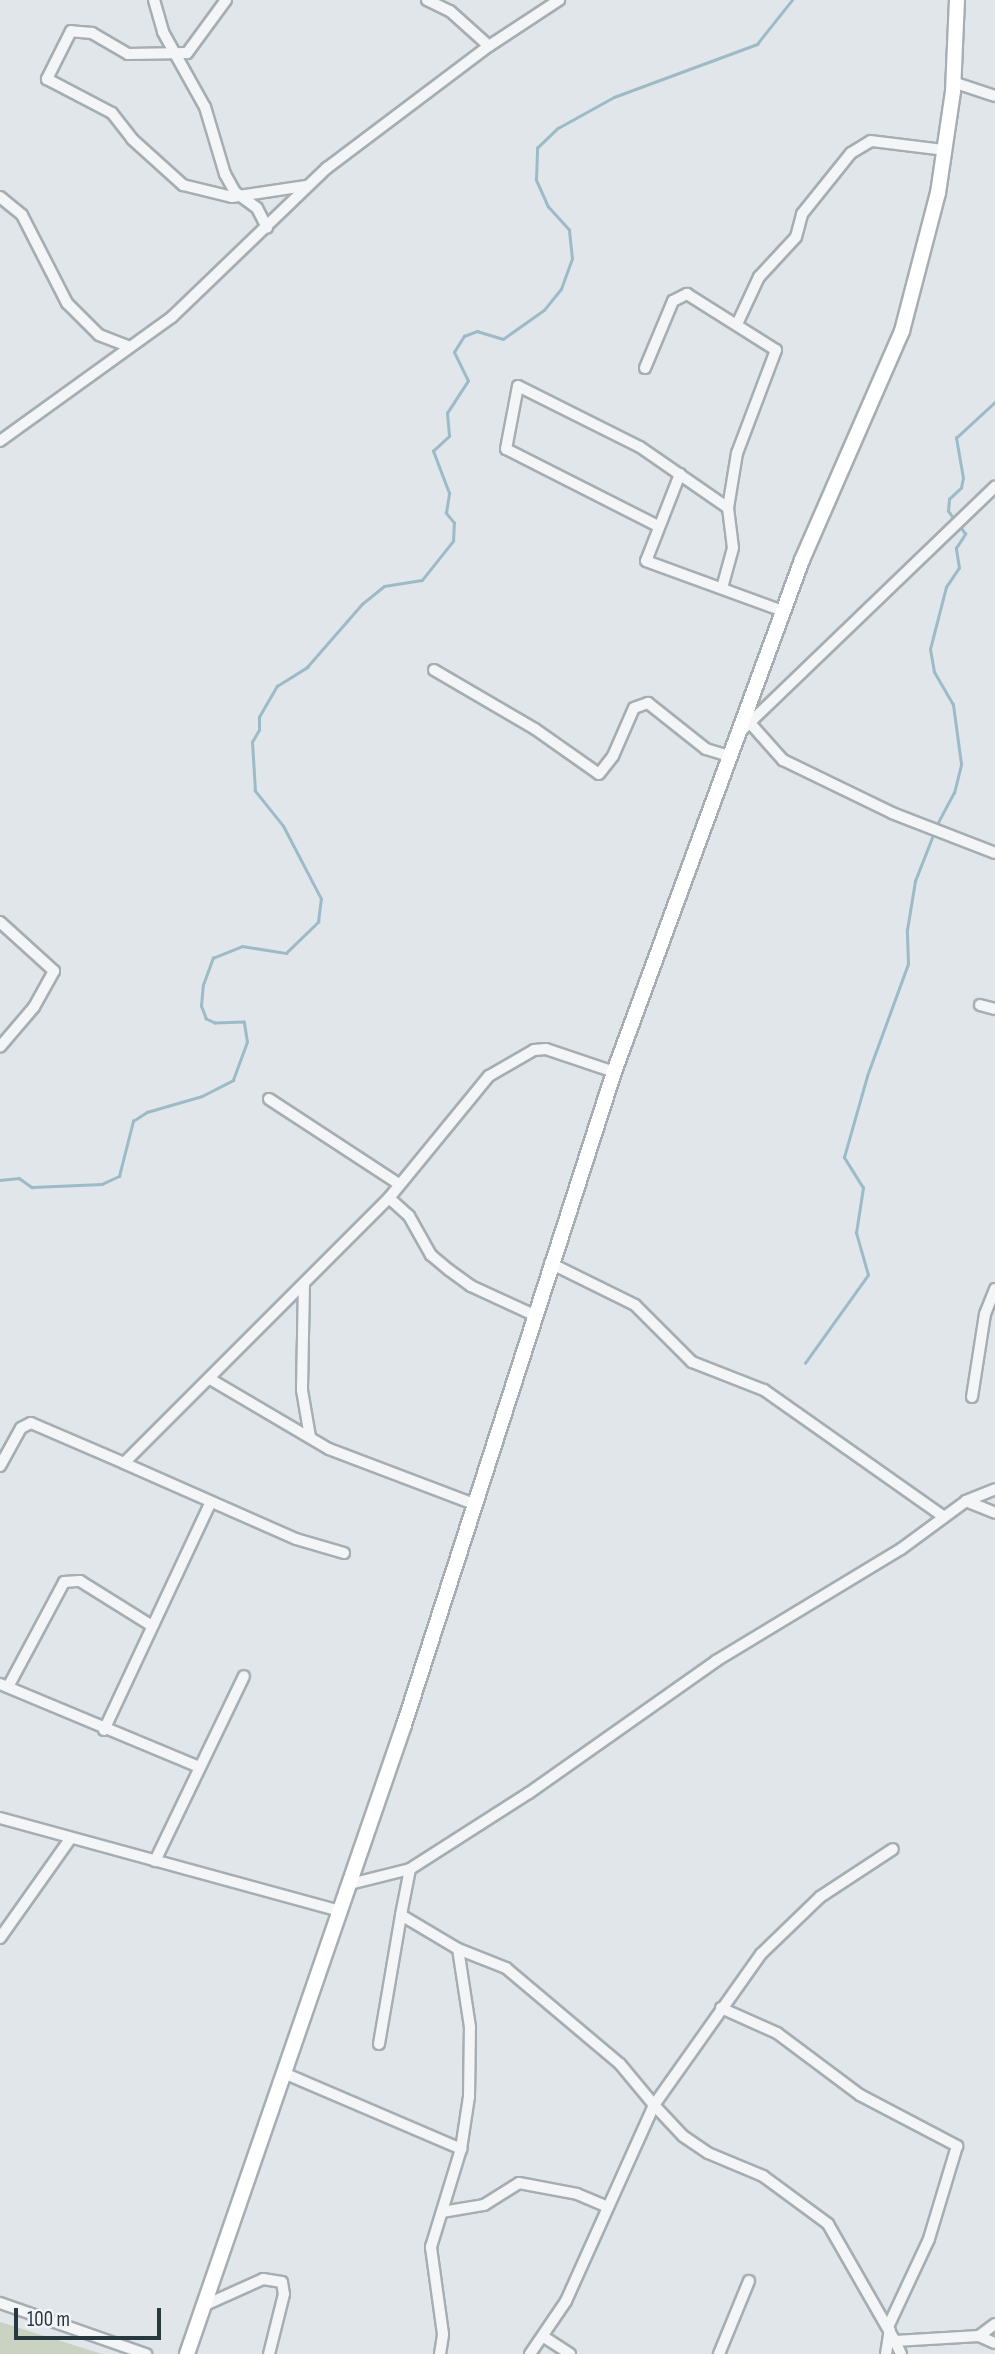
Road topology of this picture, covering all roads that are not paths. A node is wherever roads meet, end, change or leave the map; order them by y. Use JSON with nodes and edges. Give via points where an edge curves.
{"nodes":[{"id":1,"x":154,"y":0,"type":"edge"},
{"id":2,"x":226,"y":0,"type":"edge"},
{"id":3,"x":428,"y":0,"type":"edge"},
{"id":4,"x":559,"y":0,"type":"edge"},
{"id":5,"x":957,"y":0,"type":"edge"},
{"id":6,"x":489,"y":46,"type":"junction"},
{"id":7,"x":178,"y":52,"type":"junction"},
{"id":8,"x":953,"y":82,"type":"junction"},
{"id":9,"x":995,"y":96,"type":"edge"},
{"id":10,"x":944,"y":150,"type":"junction"},
{"id":11,"x":308,"y":185,"type":"junction"},
{"id":12,"x":237,"y":194,"type":"junction"},
{"id":13,"x":0,"y":197,"type":"edge"},
{"id":14,"x":267,"y":228,"type":"junction"},
{"id":15,"x":738,"y":322,"type":"junction"},
{"id":16,"x":128,"y":346,"type":"junction"},
{"id":17,"x":645,"y":368,"type":"dead end"},
{"id":18,"x":0,"y":441,"type":"edge"},
{"id":19,"x":680,"y":474,"type":"junction"},
{"id":20,"x":995,"y":487,"type":"edge"},
{"id":21,"x":728,"y":508,"type":"junction"},
{"id":22,"x":658,"y":526,"type":"junction"},
{"id":23,"x":722,"y":588,"type":"junction"},
{"id":24,"x":783,"y":611,"type":"junction"},
{"id":25,"x":434,"y":670,"type":"dead end"},
{"id":26,"x":750,"y":723,"type":"junction"},
{"id":27,"x":736,"y":737,"type":"junction"},
{"id":28,"x":729,"y":756,"type":"junction"},
{"id":29,"x":994,"y":849,"type":"edge"},
{"id":30,"x":0,"y":922,"type":"edge"},
{"id":31,"x":980,"y":1005,"type":"dead end"},
{"id":32,"x":995,"y":1009,"type":"edge"},
{"id":33,"x":0,"y":1047,"type":"edge"},
{"id":34,"x":614,"y":1072,"type":"junction"},
{"id":35,"x":269,"y":1099,"type":"dead end"},
{"id":36,"x":399,"y":1184,"type":"junction"},
{"id":37,"x":389,"y":1198,"type":"junction"},
{"id":38,"x":550,"y":1263,"type":"junction"},
{"id":39,"x":304,"y":1283,"type":"junction"},
{"id":40,"x":995,"y":1289,"type":"edge"},
{"id":41,"x":534,"y":1315,"type":"junction"},
{"id":42,"x":210,"y":1378,"type":"junction"},
{"id":43,"x":972,"y":1397,"type":"dead end"},
{"id":44,"x":310,"y":1437,"type":"junction"},
{"id":45,"x":124,"y":1463,"type":"junction"},
{"id":46,"x":0,"y":1466,"type":"edge"},
{"id":47,"x":995,"y":1489,"type":"edge"},
{"id":48,"x":966,"y":1501,"type":"junction"},
{"id":49,"x":210,"y":1504,"type":"junction"},
{"id":50,"x":474,"y":1504,"type":"junction"},
{"id":51,"x":995,"y":1513,"type":"edge"},
{"id":52,"x":944,"y":1517,"type":"junction"},
{"id":53,"x":344,"y":1553,"type":"dead end"},
{"id":54,"x":152,"y":1626,"type":"junction"},
{"id":55,"x":244,"y":1676,"type":"dead end"},
{"id":56,"x":4,"y":1685,"type":"edge"},
{"id":57,"x":104,"y":1730,"type":"junction"},
{"id":58,"x":197,"y":1766,"type":"junction"},
{"id":59,"x":0,"y":1818,"type":"edge"},
{"id":60,"x":70,"y":1839,"type":"junction"},
{"id":61,"x":893,"y":1849,"type":"dead end"},
{"id":62,"x":155,"y":1861,"type":"junction"},
{"id":63,"x":410,"y":1869,"type":"junction"},
{"id":64,"x":350,"y":1884,"type":"junction"},
{"id":65,"x":340,"y":1911,"type":"junction"},
{"id":66,"x":401,"y":1915,"type":"junction"},
{"id":67,"x":0,"y":1938,"type":"edge"},
{"id":68,"x":458,"y":1949,"type":"junction"},
{"id":69,"x":721,"y":2008,"type":"junction"},
{"id":70,"x":379,"y":2044,"type":"dead end"},
{"id":71,"x":284,"y":2073,"type":"junction"},
{"id":72,"x":654,"y":2105,"type":"junction"},
{"id":73,"x":461,"y":2149,"type":"junction"},
{"id":74,"x":605,"y":2206,"type":"junction"},
{"id":75,"x":442,"y":2213,"type":"junction"},
{"id":76,"x":749,"y":2281,"type":"dead end"},
{"id":77,"x":0,"y":2303,"type":"edge"},
{"id":78,"x":203,"y":2306,"type":"junction"},
{"id":79,"x":995,"y":2324,"type":"edge"},
{"id":80,"x":891,"y":2333,"type":"junction"},
{"id":81,"x":979,"y":2336,"type":"junction"},
{"id":82,"x":544,"y":2337,"type":"junction"},
{"id":83,"x":995,"y":2343,"type":"edge"},
{"id":84,"x":146,"y":2354,"type":"edge"},
{"id":85,"x":187,"y":2354,"type":"edge"},
{"id":86,"x":269,"y":2354,"type":"edge"},
{"id":87,"x":440,"y":2354,"type":"edge"},
{"id":88,"x":530,"y":2354,"type":"edge"},
{"id":89,"x":569,"y":2354,"type":"edge"},
{"id":90,"x":719,"y":2354,"type":"edge"},
{"id":91,"x":886,"y":2354,"type":"edge"},
{"id":92,"x":901,"y":2354,"type":"edge"}],
"edges":[{"from":1,"to":7,"type":"street","via":[[163,32]]},
{"from":2,"to":7,"type":"street","via":[[194,48]]},
{"from":3,"to":6,"type":"street","via":[[450,11]]},
{"from":4,"to":6,"type":"street"},
{"from":5,"to":8,"type":"main road"},
{"from":6,"to":11,"type":"street","via":[[397,112]]},
{"from":7,"to":12,"type":"street","via":[[205,107],[225,174]]},
{"from":7,"to":12,"type":"street","via":[[128,54],[92,33],[71,31],[47,79],[112,113],[132,139],[183,185],[216,197]]},
{"from":8,"to":9,"type":"street"},
{"from":8,"to":10,"type":"main road"},
{"from":10,"to":15,"type":"street","via":[[872,141],[851,153],[802,214],[796,237],[759,277]]},
{"from":10,"to":24,"type":"main road","via":[[932,218],[901,331]]},
{"from":11,"to":12,"type":"street","via":[[297,191]]},
{"from":11,"to":14,"type":"street"},
{"from":12,"to":14,"type":"street","via":[[257,208]]},
{"from":13,"to":16,"type":"street","via":[[22,215],[67,303],[99,335]]},
{"from":14,"to":16,"type":"street","via":[[172,317]]},
{"from":15,"to":17,"type":"street","via":[[687,294],[679,296]]},
{"from":15,"to":21,"type":"street","via":[[776,353],[737,453]]},
{"from":16,"to":18,"type":"street"},
{"from":19,"to":21,"type":"street"},
{"from":19,"to":22,"type":"street"},
{"from":19,"to":22,"type":"street","via":[[640,447],[518,386],[506,449]]},
{"from":20,"to":26,"type":"street"},
{"from":21,"to":23,"type":"street","via":[[733,548]]},
{"from":22,"to":23,"type":"street","via":[[646,561]]},
{"from":23,"to":24,"type":"street"},
{"from":24,"to":27,"type":"main road"},
{"from":25,"to":28,"type":"street","via":[[535,729],[599,774],[613,757],[634,708],[648,703],[706,749]]},
{"from":26,"to":27,"type":"street"},
{"from":26,"to":29,"type":"street","via":[[783,760],[892,813]]},
{"from":27,"to":28,"type":"main road"},
{"from":28,"to":34,"type":"main road"},
{"from":30,"to":33,"type":"street","via":[[54,971],[34,1007]]},
{"from":31,"to":32,"type":"street"},
{"from":34,"to":36,"type":"street","via":[[546,1049],[534,1050],[489,1076]]},
{"from":34,"to":38,"type":"main road"},
{"from":35,"to":36,"type":"street"},
{"from":36,"to":37,"type":"street"},
{"from":37,"to":39,"type":"street"},
{"from":37,"to":41,"type":"street","via":[[408,1216],[431,1255],[449,1270]]},
{"from":38,"to":41,"type":"main road"},
{"from":38,"to":52,"type":"street","via":[[635,1305],[692,1362],[764,1390]]},
{"from":39,"to":42,"type":"street"},
{"from":39,"to":44,"type":"street","via":[[302,1390]]},
{"from":40,"to":43,"type":"street","via":[[985,1314]]},
{"from":41,"to":50,"type":"main road"},
{"from":42,"to":44,"type":"street"},
{"from":42,"to":45,"type":"street"},
{"from":44,"to":50,"type":"street","via":[[329,1449]]},
{"from":45,"to":46,"type":"street","via":[[31,1423],[21,1428]]},
{"from":45,"to":49,"type":"street"},
{"from":47,"to":48,"type":"street"},
{"from":48,"to":51,"type":"street"},
{"from":48,"to":52,"type":"street"},
{"from":49,"to":53,"type":"street"},
{"from":49,"to":54,"type":"street"},
{"from":50,"to":64,"type":"main road"},
{"from":52,"to":63,"type":"street","via":[[716,1661],[529,1793]]},
{"from":54,"to":56,"type":"street","via":[[80,1581],[64,1582]]},
{"from":54,"to":57,"type":"street"},
{"from":55,"to":58,"type":"street"},
{"from":56,"to":57,"type":"street"},
{"from":57,"to":58,"type":"street"},
{"from":58,"to":62,"type":"street"},
{"from":59,"to":60,"type":"street"},
{"from":60,"to":62,"type":"street"},
{"from":60,"to":67,"type":"street"},
{"from":61,"to":69,"type":"street","via":[[796,1918]]},
{"from":62,"to":65,"type":"street"},
{"from":63,"to":64,"type":"street"},
{"from":63,"to":66,"type":"street"},
{"from":64,"to":65,"type":"main road"},
{"from":65,"to":71,"type":"main road"},
{"from":66,"to":68,"type":"street"},
{"from":66,"to":70,"type":"street"},
{"from":68,"to":72,"type":"street","via":[[516,1976],[620,2064]]},
{"from":68,"to":73,"type":"street","via":[[471,2039]]},
{"from":69,"to":72,"type":"street"},
{"from":69,"to":80,"type":"street","via":[[777,2033],[860,2095],[957,2146],[929,2239]]},
{"from":71,"to":73,"type":"street"},
{"from":71,"to":78,"type":"main road"},
{"from":72,"to":74,"type":"street"},
{"from":72,"to":80,"type":"street","via":[[682,2136],[763,2176],[828,2224]]},
{"from":73,"to":75,"type":"street"},
{"from":74,"to":75,"type":"street","via":[[577,2194],[519,2183],[484,2205]]},
{"from":74,"to":82,"type":"street","via":[[575,2283]]},
{"from":75,"to":87,"type":"street","via":[[431,2261],[443,2334]]},
{"from":76,"to":90,"type":"street"},
{"from":77,"to":84,"type":"street"},
{"from":78,"to":85,"type":"main road"},
{"from":78,"to":86,"type":"street","via":[[263,2279],[282,2282],[284,2294]]},
{"from":79,"to":81,"type":"street"},
{"from":80,"to":81,"type":"street"},
{"from":80,"to":91,"type":"street"},
{"from":80,"to":92,"type":"street"},
{"from":81,"to":83,"type":"street"},
{"from":82,"to":88,"type":"street"},
{"from":82,"to":89,"type":"street"}]}
